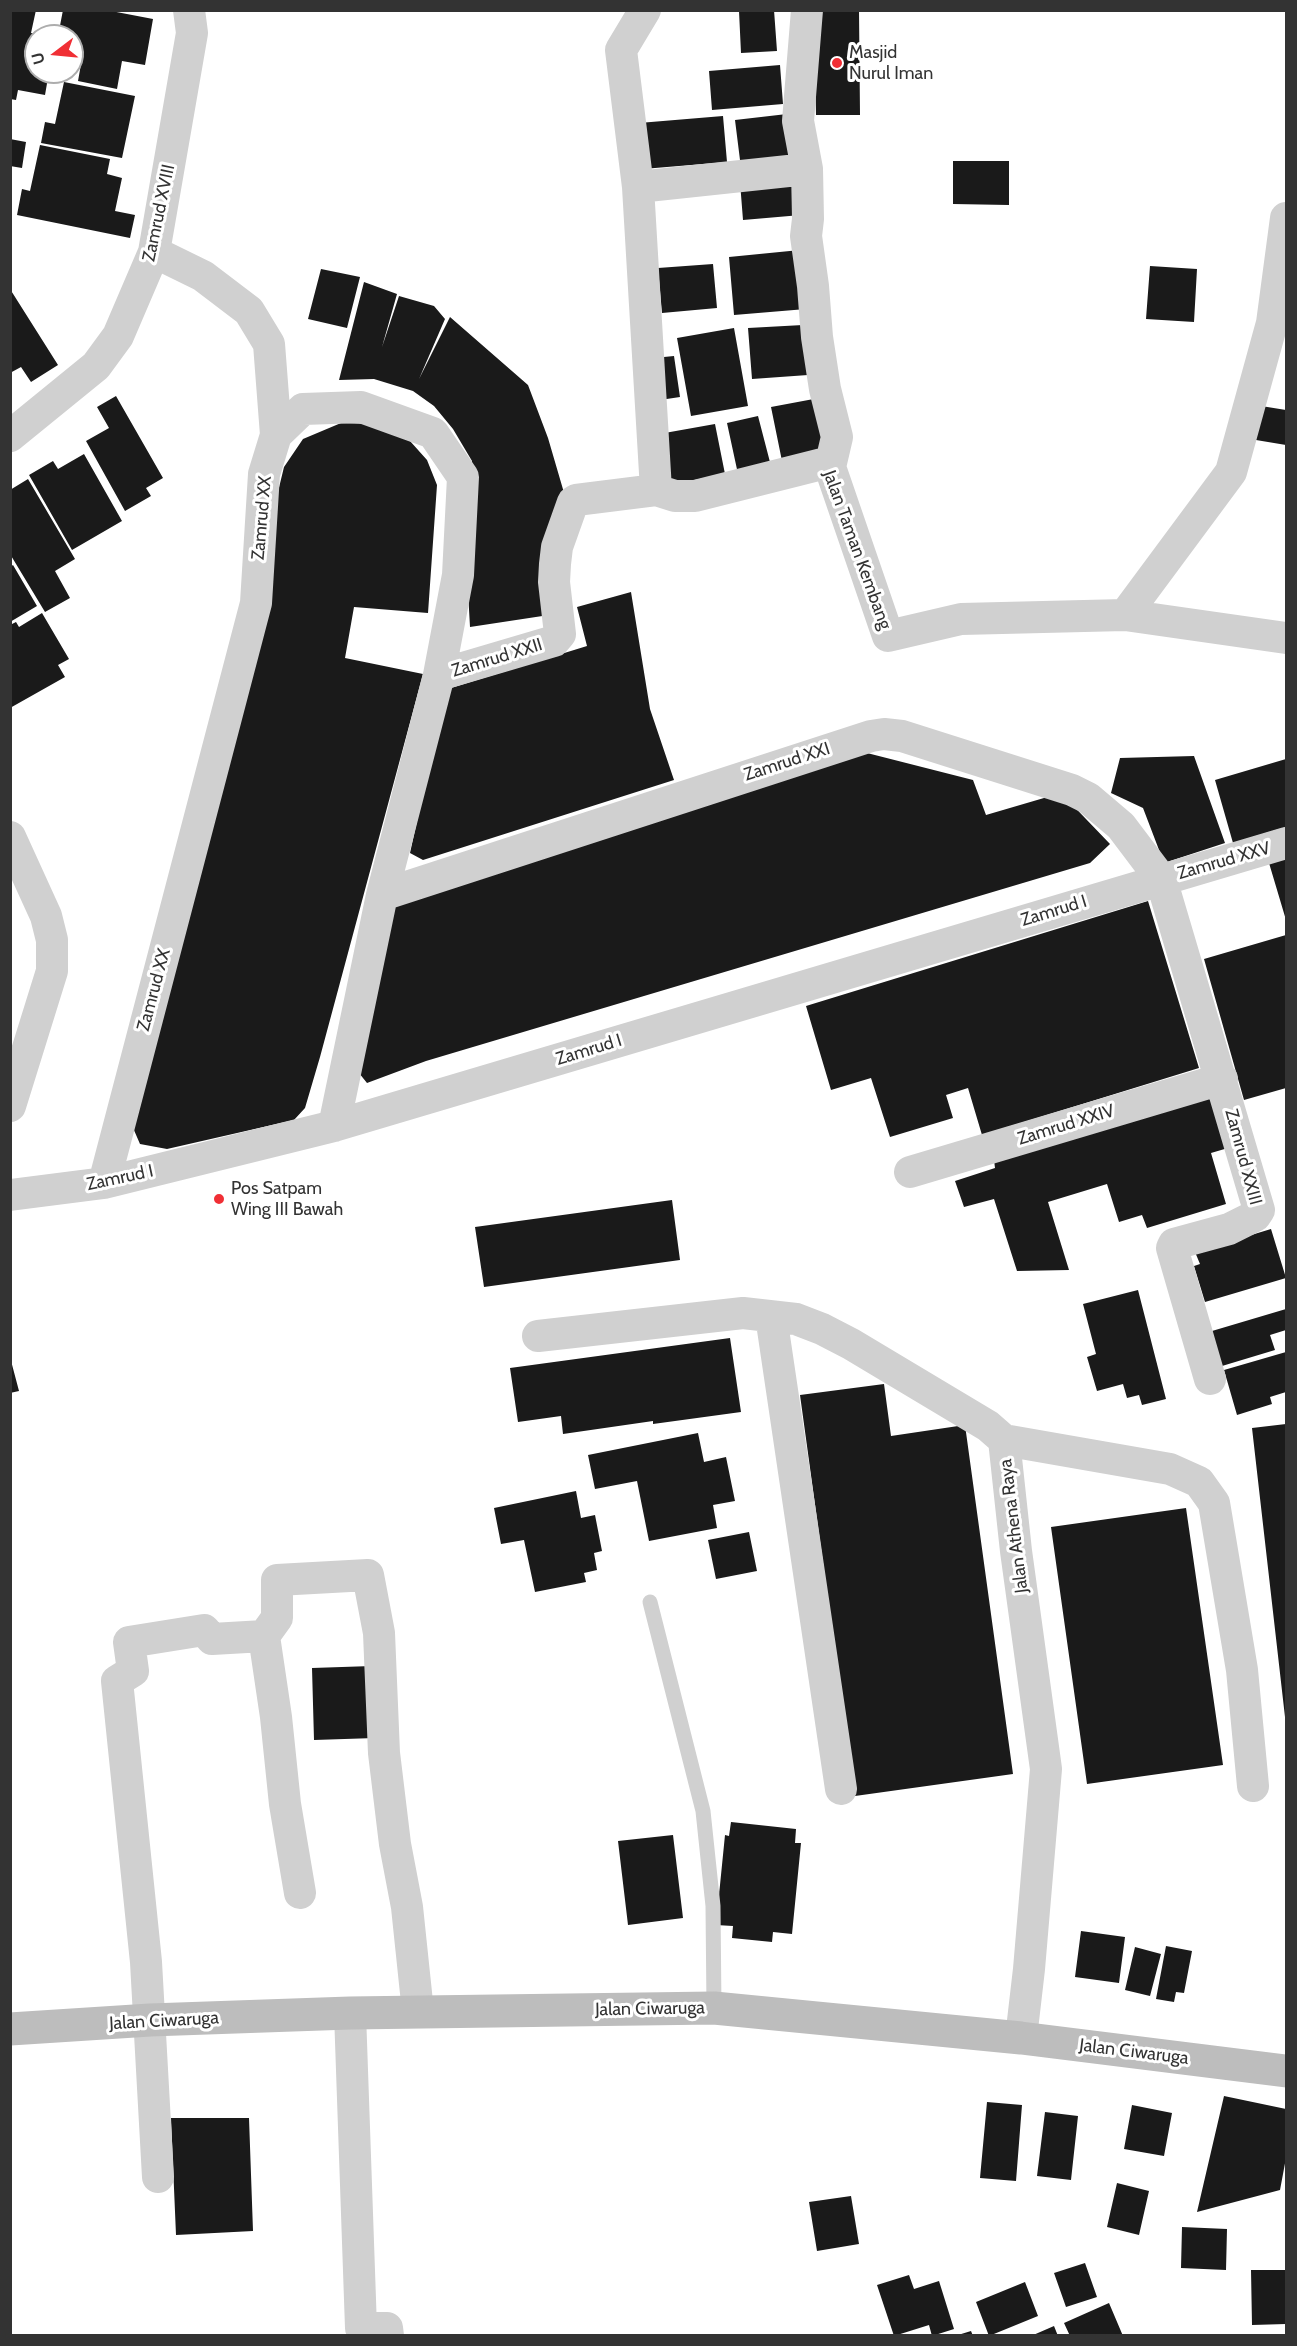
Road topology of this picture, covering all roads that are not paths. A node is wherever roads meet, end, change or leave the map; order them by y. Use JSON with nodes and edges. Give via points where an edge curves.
{"nodes":[{"id":1,"x":189,"y":10,"type":"edge"},
{"id":2,"x":645,"y":10,"type":"edge"},
{"id":3,"x":807,"y":10,"type":"edge"},
{"id":4,"x":807,"y":169,"type":"junction"},
{"id":5,"x":638,"y":187,"type":"junction"},
{"id":6,"x":1287,"y":218,"type":"edge"},
{"id":7,"x":154,"y":252,"type":"junction"},
{"id":8,"x":276,"y":435,"type":"junction"},
{"id":9,"x":10,"y":436,"type":"edge"},
{"id":10,"x":830,"y":467,"type":"junction"},
{"id":11,"x":656,"y":490,"type":"junction"},
{"id":12,"x":573,"y":502,"type":"joint"},
{"id":13,"x":1125,"y":615,"type":"junction"},
{"id":14,"x":1287,"y":638,"type":"edge"},
{"id":15,"x":439,"y":675,"type":"junction"},
{"id":16,"x":10,"y":837,"type":"edge"},
{"id":17,"x":1287,"y":843,"type":"edge"},
{"id":18,"x":1161,"y":879,"type":"junction"},
{"id":19,"x":382,"y":896,"type":"junction"},
{"id":20,"x":1222,"y":1079,"type":"junction"},
{"id":21,"x":10,"y":1106,"type":"edge"},
{"id":22,"x":334,"y":1126,"type":"junction"},
{"id":23,"x":910,"y":1172,"type":"dead end"},
{"id":24,"x":104,"y":1183,"type":"junction"},
{"id":25,"x":10,"y":1195,"type":"edge"},
{"id":26,"x":771,"y":1316,"type":"junction"},
{"id":27,"x":538,"y":1336,"type":"dead end"},
{"id":28,"x":1210,"y":1379,"type":"dead end"},
{"id":29,"x":1004,"y":1440,"type":"junction"},
{"id":30,"x":650,"y":1602,"type":"dead end"},
{"id":31,"x":264,"y":1636,"type":"junction"},
{"id":32,"x":1253,"y":1786,"type":"dead end"},
{"id":33,"x":841,"y":1789,"type":"dead end"},
{"id":34,"x":300,"y":1893,"type":"dead end"},
{"id":35,"x":714,"y":2008,"type":"junction"},
{"id":36,"x":418,"y":2012,"type":"junction"},
{"id":37,"x":350,"y":2013,"type":"junction"},
{"id":38,"x":150,"y":2020,"type":"junction"},
{"id":39,"x":10,"y":2029,"type":"edge"},
{"id":40,"x":1020,"y":2038,"type":"junction"},
{"id":41,"x":1287,"y":2071,"type":"edge"},
{"id":42,"x":158,"y":2177,"type":"dead end"},
{"id":43,"x":388,"y":2336,"type":"edge"}],
"edges":[{"from":1,"to":7,"type":"street","name":"Zamrud XVIII","via":[[192,33]]},
{"from":2,"to":5,"type":"street","via":[[621,50]]},
{"from":3,"to":4,"type":"street","via":[[798,121]]},
{"from":4,"to":5,"type":"street"},
{"from":4,"to":10,"type":"street","via":[[806,236],[817,337],[837,437]]},
{"from":5,"to":11,"type":"street"},
{"from":6,"to":13,"type":"street","via":[[1272,323],[1232,472]]},
{"from":7,"to":8,"type":"street","via":[[203,276],[249,311],[269,344]]},
{"from":7,"to":9,"type":"street","name":"Zamrud XVIII","via":[[118,336],[96,366]]},
{"from":8,"to":15,"type":"street","name":"Zamrud XX","via":[[303,409],[361,407],[433,433],[463,477],[458,575]]},
{"from":8,"to":24,"type":"street","name":"Zamrud XX","via":[[264,474],[256,603]]},
{"from":10,"to":11,"type":"street","name":"Jalan Taman Kembang","via":[[826,463],[695,496],[675,496]]},
{"from":10,"to":13,"type":"street","name":"Jalan Taman Kembang","via":[[888,636],[961,620]]},
{"from":11,"to":12,"type":"street","name":"Jalan Taman Kembang"},
{"from":12,"to":15,"type":"street","name":"Zamrud XXII","via":[[555,564],[560,634],[554,641]]},
{"from":13,"to":14,"type":"street","name":"Jalan Taman Kembang"},
{"from":15,"to":19,"type":"street","name":"Zamrud XX"},
{"from":16,"to":21,"type":"street","via":[[46,916],[52,940],[52,971]]},
{"from":17,"to":18,"type":"street","name":"Zamrud XXV"},
{"from":18,"to":19,"type":"street","name":"Zamrud XXI","via":[[1121,826],[1088,798],[902,736],[884,734],[857,739]]},
{"from":18,"to":20,"type":"street","name":"Zamrud XXIII"},
{"from":18,"to":22,"type":"street","name":"Zamrud I"},
{"from":19,"to":22,"type":"street","name":"Zamrud XX"},
{"from":20,"to":23,"type":"street","name":"Zamrud XXIV"},
{"from":20,"to":28,"type":"street","name":"Zamrud XXIII","via":[[1259,1210],[1229,1229],[1174,1244],[1172,1252]]},
{"from":22,"to":24,"type":"street","name":"Zamrud I"},
{"from":24,"to":25,"type":"street","name":"Zamrud I"},
{"from":26,"to":27,"type":"street","name":"Jalan Athena Raya","via":[[743,1312]]},
{"from":26,"to":29,"type":"street","name":"Jalan Athena Raya","via":[[796,1319],[822,1329],[988,1426]]},
{"from":26,"to":33,"type":"street"},
{"from":29,"to":32,"type":"street","via":[[1170,1468],[1199,1482],[1214,1503],[1242,1670]]},
{"from":29,"to":40,"type":"street","name":"Jalan Athena Raya","via":[[1046,1769]]},
{"from":30,"to":35,"type":"lane","via":[[703,1811],[713,1906]]},
{"from":31,"to":34,"type":"street"},
{"from":31,"to":36,"type":"street","via":[[277,1618],[277,1580],[368,1575],[379,1633],[384,1753]]},
{"from":31,"to":38,"type":"street","via":[[212,1639],[204,1630],[129,1642],[133,1671],[117,1681]]},
{"from":35,"to":36,"type":"street","name":"Jalan Ciwaruga"},
{"from":35,"to":40,"type":"street","name":"Jalan Ciwaruga"},
{"from":36,"to":37,"type":"street","name":"Jalan Ciwaruga"},
{"from":37,"to":38,"type":"street","name":"Jalan Ciwaruga"},
{"from":37,"to":43,"type":"street","via":[[361,2328],[387,2328]]},
{"from":38,"to":39,"type":"street","name":"Jalan Ciwaruga"},
{"from":38,"to":42,"type":"street"},
{"from":40,"to":41,"type":"street","name":"Jalan Ciwaruga"}]}
